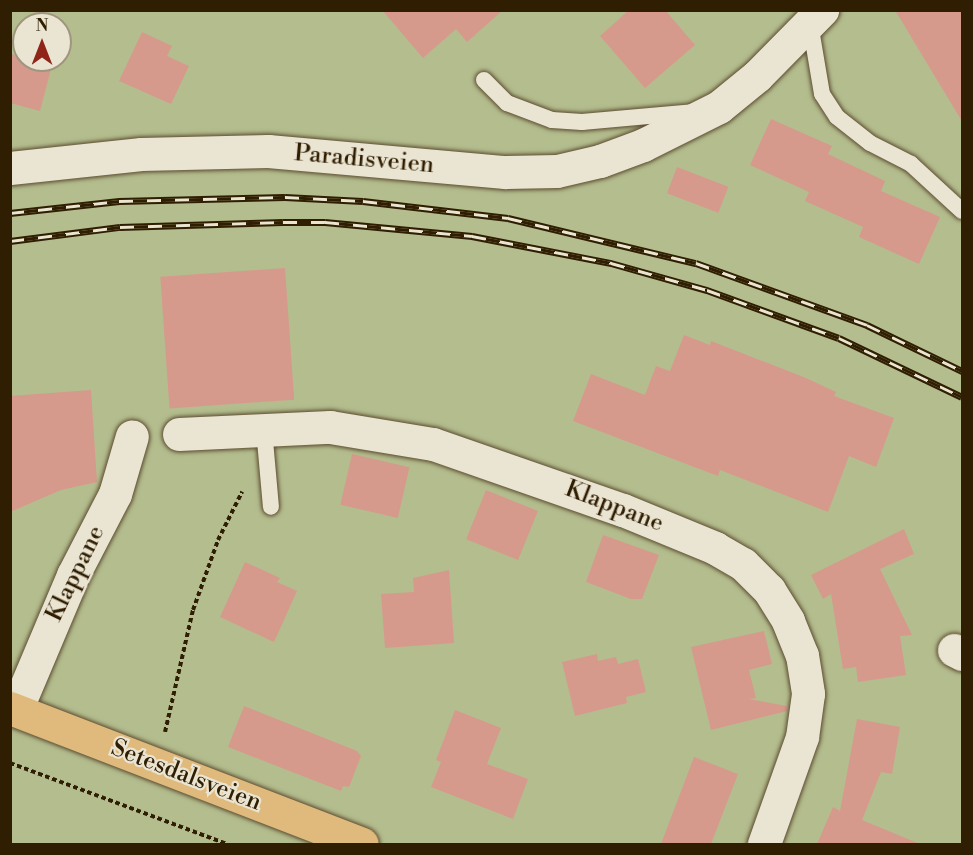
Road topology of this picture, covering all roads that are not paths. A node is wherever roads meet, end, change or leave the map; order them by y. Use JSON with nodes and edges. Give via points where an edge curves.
{"nodes":[{"id":1,"x":816,"y":17,"type":"edge"},
{"id":2,"x":484,"y":80,"type":"dead end"},
{"id":3,"x":706,"y":113,"type":"junction"},
{"id":4,"x":10,"y":168,"type":"edge"},
{"id":5,"x":963,"y":211,"type":"edge"},
{"id":6,"x":264,"y":429,"type":"junction"},
{"id":7,"x":179,"y":434,"type":"dead end"},
{"id":8,"x":132,"y":436,"type":"dead end"},
{"id":9,"x":271,"y":507,"type":"dead end"},
{"id":10,"x":13,"y":709,"type":"edge"},
{"id":11,"x":362,"y":844,"type":"edge"},
{"id":12,"x":764,"y":844,"type":"edge"}],
"edges":[{"from":1,"to":3,"type":"street","name":"Paradisveien","via":[[757,76]]},
{"from":1,"to":5,"type":"lane","name":"Paradisveien","via":[[822,94],[837,117],[870,143],[911,164]]},
{"from":2,"to":3,"type":"lane","via":[[507,103],[552,120],[582,122],[651,113]]},
{"from":3,"to":4,"type":"street","name":"Paradisveien","via":[[632,149],[557,171],[505,172],[268,152],[141,154]]},
{"from":6,"to":7,"type":"street","name":"Klappane"},
{"from":6,"to":9,"type":"lane"},
{"from":6,"to":12,"type":"street","name":"Klappane","via":[[330,428],[433,444],[623,510],[715,548],[742,564],[769,590],[788,621],[802,655],[808,694],[802,737]]},
{"from":8,"to":10,"type":"street","name":"Klappane","via":[[115,494]]},
{"from":10,"to":11,"type":"highway","name":"Setesdalsveien"}]}
